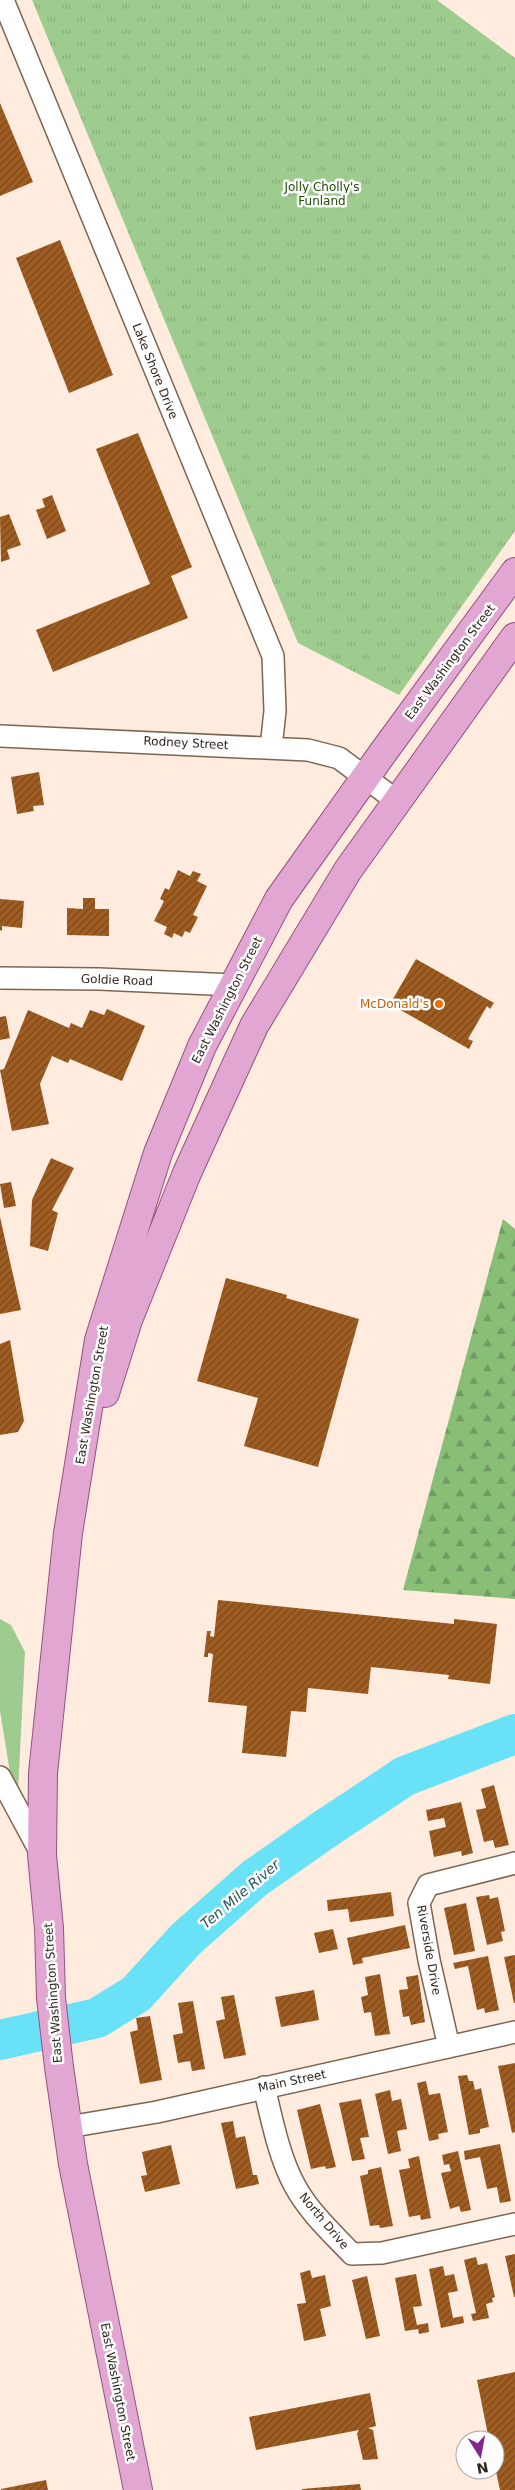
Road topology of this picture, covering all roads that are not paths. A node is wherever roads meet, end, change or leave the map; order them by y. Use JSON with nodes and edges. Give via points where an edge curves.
{"nodes":[{"id":1,"x":3,"y":0,"type":"edge"},
{"id":2,"x":515,"y":572,"type":"edge"},
{"id":3,"x":515,"y":637,"type":"edge"},
{"id":4,"x":0,"y":736,"type":"edge"},
{"id":5,"x":271,"y":748,"type":"junction"},
{"id":6,"x":366,"y":776,"type":"junction"},
{"id":7,"x":398,"y":801,"type":"junction"},
{"id":8,"x":0,"y":978,"type":"edge"},
{"id":9,"x":234,"y":985,"type":"junction"},
{"id":10,"x":75,"y":1490,"type":"junction"},
{"id":11,"x":0,"y":1777,"type":"edge"},
{"id":12,"x":42,"y":1855,"type":"junction"},
{"id":13,"x":515,"y":1863,"type":"edge"},
{"id":14,"x":515,"y":2032,"type":"edge"},
{"id":15,"x":449,"y":2046,"type":"junction"},
{"id":16,"x":264,"y":2087,"type":"junction"},
{"id":17,"x":68,"y":2127,"type":"junction"},
{"id":18,"x":515,"y":2224,"type":"edge"},
{"id":19,"x":138,"y":2490,"type":"edge"}],
"edges":[{"from":1,"to":5,"type":"street","name":"Lake Shore Drive","via":[[273,656],[275,711]]},
{"from":2,"to":6,"type":"main road","name":"East Washington Street"},
{"from":3,"to":7,"type":"main road","name":"East Washington Street"},
{"from":4,"to":5,"type":"street","name":"Rodney Street"},
{"from":5,"to":6,"type":"street","name":"Rodney Street","via":[[308,750],[339,758]]},
{"from":6,"to":7,"type":"street","name":"Rodney Street"},
{"from":6,"to":9,"type":"main road","name":"East Washington Street","via":[[280,899]]},
{"from":7,"to":10,"type":"main road","name":"East Washington Street","via":[[348,870],[254,1026],[187,1173],[128,1320]]},
{"from":8,"to":9,"type":"street","name":"Goldie Road","via":[[99,978]]},
{"from":9,"to":10,"type":"main road","name":"East Washington Street","via":[[202,1046],[155,1163],[100,1340]]},
{"from":10,"to":12,"type":"main road","name":"East Washington Street","via":[[43,1773]]},
{"from":11,"to":12,"type":"street"},
{"from":12,"to":17,"type":"main road","name":"East Washington Street","via":[[51,1998]]},
{"from":13,"to":15,"type":"street","name":"Riverside Drive","via":[[428,1885],[419,1903]]},
{"from":14,"to":15,"type":"street","name":"Main Street"},
{"from":15,"to":16,"type":"street","name":"Main Street"},
{"from":16,"to":17,"type":"street","name":"Main Street","via":[[157,2112]]},
{"from":16,"to":18,"type":"street","name":"North Drive","via":[[277,2138],[295,2186],[321,2221],[352,2254],[382,2253]]},
{"from":17,"to":19,"type":"main road","name":"East Washington Street"}]}
